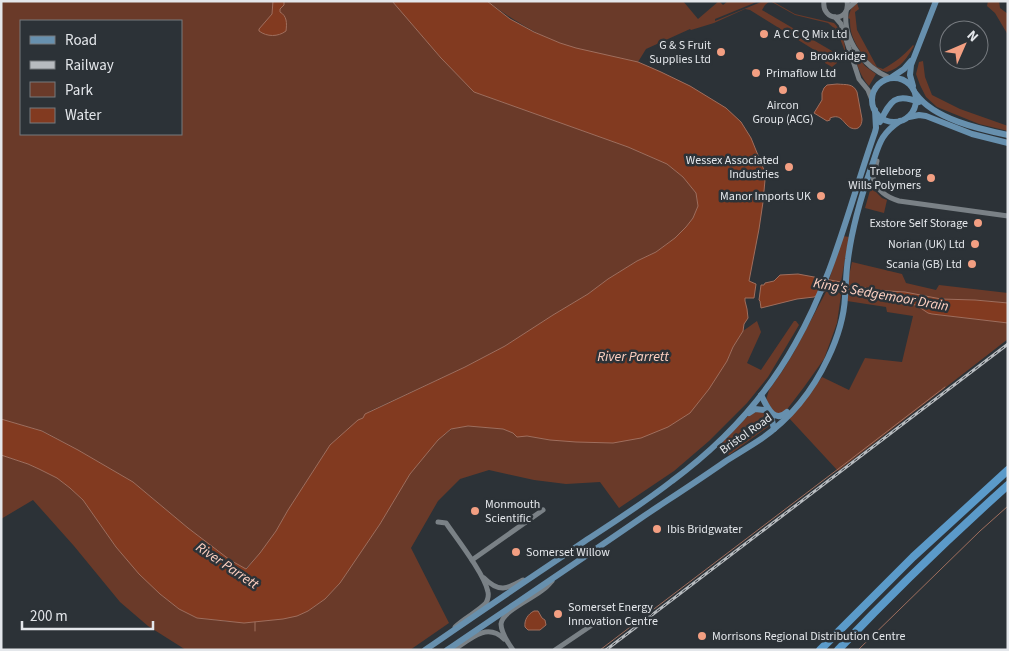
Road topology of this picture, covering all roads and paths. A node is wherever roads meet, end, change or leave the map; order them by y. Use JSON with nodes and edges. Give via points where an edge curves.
{"nodes":[{"id":1,"x":824,"y":1,"type":"edge"},
{"id":2,"x":847,"y":1,"type":"edge"},
{"id":3,"x":856,"y":1,"type":"edge"},
{"id":4,"x":936,"y":1,"type":"edge"},
{"id":5,"x":847,"y":10,"type":"junction"},
{"id":6,"x":835,"y":17,"type":"junction"},
{"id":7,"x":913,"y":58,"type":"junction"},
{"id":8,"x":890,"y":78,"type":"junction"},
{"id":9,"x":915,"y":95,"type":"junction"},
{"id":10,"x":872,"y":100,"type":"junction"},
{"id":11,"x":875,"y":110,"type":"junction"},
{"id":12,"x":882,"y":118,"type":"junction"},
{"id":13,"x":907,"y":118,"type":"junction"},
{"id":14,"x":900,"y":121,"type":"junction"},
{"id":15,"x":876,"y":128,"type":"junction"},
{"id":16,"x":1008,"y":135,"type":"edge"},
{"id":17,"x":880,"y":143,"type":"junction"},
{"id":18,"x":1008,"y":143,"type":"edge"},
{"id":19,"x":1008,"y":216,"type":"edge"},
{"id":20,"x":813,"y":384,"type":"junction"},
{"id":21,"x":761,"y":396,"type":"junction"},
{"id":22,"x":745,"y":414,"type":"junction"},
{"id":23,"x":774,"y":428,"type":"junction"},
{"id":24,"x":1008,"y":470,"type":"edge"},
{"id":25,"x":1008,"y":485,"type":"edge"},
{"id":26,"x":543,"y":510,"type":"dead end"},
{"id":27,"x":438,"y":522,"type":"dead end"},
{"id":28,"x":472,"y":560,"type":"junction"},
{"id":29,"x":541,"y":571,"type":"junction"},
{"id":30,"x":560,"y":573,"type":"junction"},
{"id":31,"x":481,"y":574,"type":"junction"},
{"id":32,"x":592,"y":624,"type":"dead end"},
{"id":33,"x":451,"y":632,"type":"junction"},
{"id":34,"x":511,"y":647,"type":"edge"},
{"id":35,"x":425,"y":650,"type":"edge"},
{"id":36,"x":447,"y":650,"type":"edge"},
{"id":37,"x":454,"y":650,"type":"edge"},
{"id":38,"x":555,"y":650,"type":"edge"},
{"id":39,"x":820,"y":650,"type":"edge"},
{"id":40,"x":838,"y":650,"type":"edge"}],
"edges":[{"from":1,"to":6,"type":"street","via":[[826,12]]},
{"from":2,"to":5,"type":"street"},
{"from":3,"to":5,"type":"street"},
{"from":4,"to":7,"type":"main road"},
{"from":5,"to":6,"type":"street","via":[[842,16]]},
{"from":5,"to":8,"type":"street","via":[[850,41],[873,69]]},
{"from":6,"to":10,"type":"street","via":[[841,24],[861,82]]},
{"from":7,"to":8,"type":"main road"},
{"from":7,"to":9,"type":"main road","via":[[910,75]]},
{"from":8,"to":9,"type":"main road","via":[[904,80]]},
{"from":8,"to":10,"type":"main road","via":[[876,88]]},
{"from":9,"to":12,"type":"main road","via":[[894,100]]},
{"from":9,"to":13,"type":"main road","via":[[913,111]]},
{"from":9,"to":16,"type":"main road","via":[[938,113]]},
{"from":10,"to":11,"type":"main road"},
{"from":11,"to":12,"type":"main road"},
{"from":11,"to":15,"type":"main road","name":"Bristol Road"},
{"from":12,"to":14,"type":"main road"},
{"from":12,"to":15,"type":"main road"},
{"from":13,"to":14,"type":"main road"},
{"from":13,"to":18,"type":"main road","via":[[926,116],[972,134]]},
{"from":14,"to":17,"type":"main road","name":"Bristol Road"},
{"from":15,"to":21,"type":"main road","name":"Bristol Road","via":[[827,276],[795,344]]},
{"from":17,"to":19,"type":"street","via":[[873,178],[888,197]]},
{"from":17,"to":20,"type":"main road","name":"Bristol Road","via":[[855,221],[842,316],[828,358]]},
{"from":20,"to":21,"type":"main road","via":[[780,416],[772,414]]},
{"from":20,"to":23,"type":"main road","name":"Bristol Road"},
{"from":21,"to":22,"type":"main road","name":"Bristol Road"},
{"from":22,"to":23,"type":"main road","via":[[755,409],[765,410],[771,416]]},
{"from":22,"to":29,"type":"main road","name":"Bristol Road","via":[[673,481]]},
{"from":23,"to":30,"type":"main road","name":"Bristol Road"},
{"from":24,"to":39,"type":"highway","via":[[913,557]]},
{"from":25,"to":40,"type":"highway","via":[[970,518]]},
{"from":26,"to":28,"type":"street"},
{"from":27,"to":28,"type":"street","via":[[446,523]]},
{"from":28,"to":31,"type":"street"},
{"from":29,"to":31,"type":"street","via":[[504,588],[494,586]]},
{"from":29,"to":33,"type":"main road","name":"Bristol Road"},
{"from":30,"to":34,"type":"street","via":[[503,619],[502,630]]},
{"from":30,"to":36,"type":"main road","name":"Bristol Road"},
{"from":31,"to":33,"type":"street","via":[[489,595],[487,600]]},
{"from":32,"to":38,"type":"street"},
{"from":33,"to":35,"type":"main road","name":"Bristol Road"},
{"from":34,"to":37,"type":"street","via":[[498,634],[487,632]]}]}
